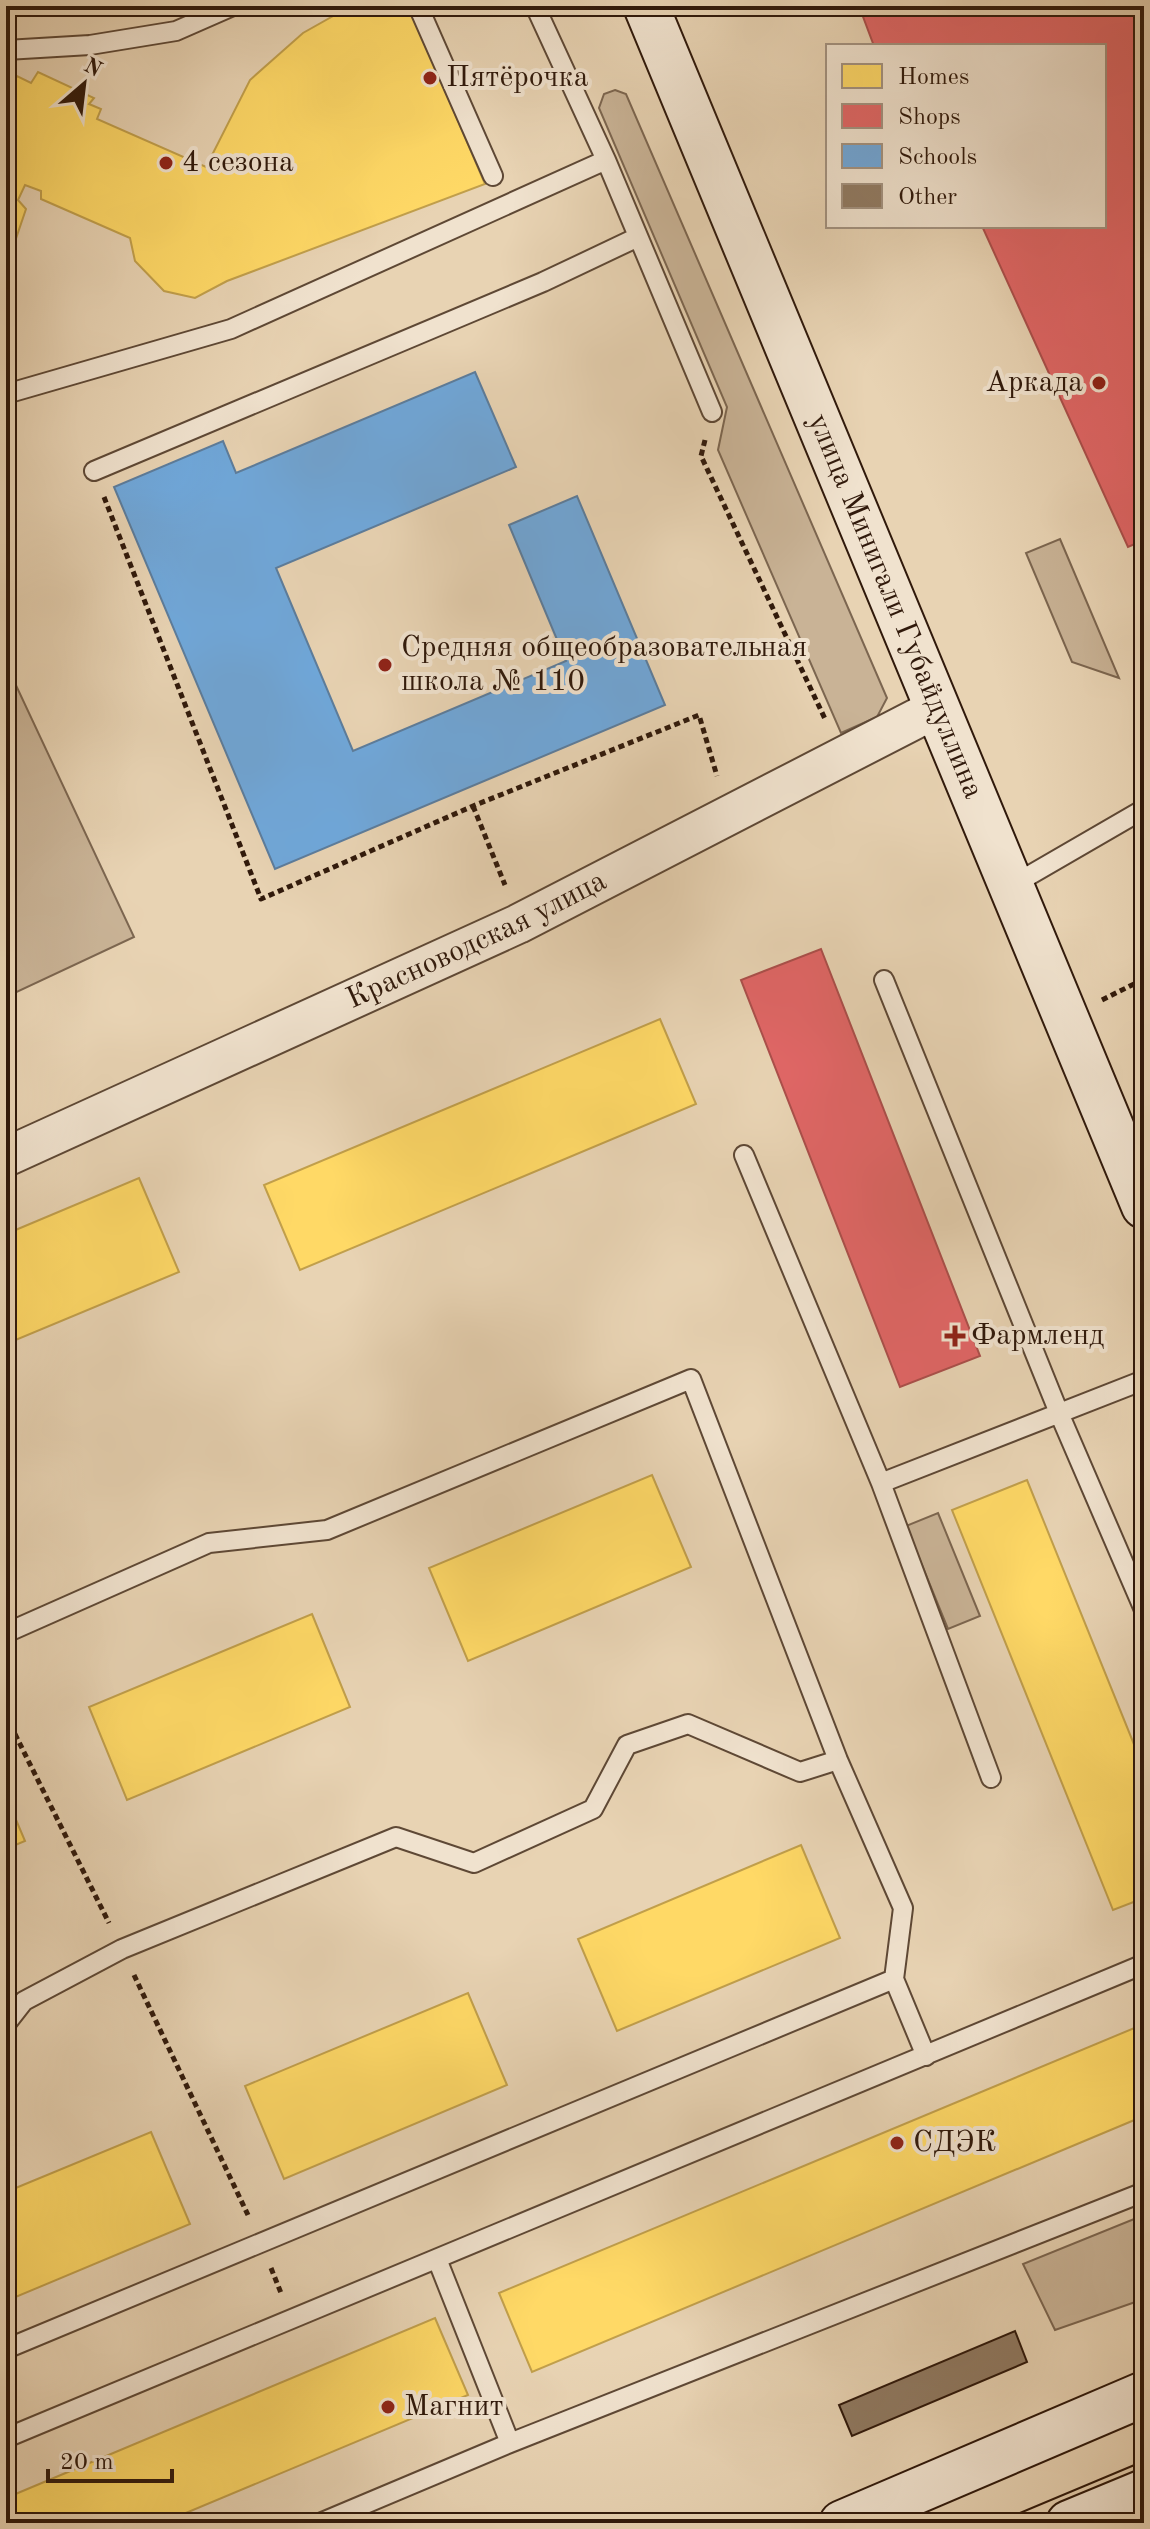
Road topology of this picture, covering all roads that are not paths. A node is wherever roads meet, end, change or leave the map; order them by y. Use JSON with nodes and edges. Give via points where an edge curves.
{"nodes":[{"id":1,"x":233,"y":6,"type":"edge"},
{"id":2,"x":418,"y":6,"type":"edge"},
{"id":3,"x":535,"y":6,"type":"edge"},
{"id":4,"x":646,"y":6,"type":"edge"},
{"id":5,"x":6,"y":50,"type":"edge"},
{"id":6,"x":606,"y":160,"type":"junction"},
{"id":7,"x":493,"y":176,"type":"dead end"},
{"id":8,"x":638,"y":237,"type":"junction"},
{"id":9,"x":6,"y":394,"type":"edge"},
{"id":10,"x":712,"y":412,"type":"road end"},
{"id":11,"x":94,"y":471,"type":"road end"},
{"id":12,"x":937,"y":708,"type":"junction"},
{"id":13,"x":1144,"y":809,"type":"edge"},
{"id":14,"x":1011,"y":886,"type":"junction"},
{"id":15,"x":884,"y":980,"type":"dead end"},
{"id":16,"x":744,"y":1155,"type":"dead end"},
{"id":17,"x":6,"y":1157,"type":"edge"},
{"id":18,"x":1144,"y":1206,"type":"edge"},
{"id":19,"x":1144,"y":1380,"type":"edge"},
{"id":20,"x":1059,"y":1413,"type":"junction"},
{"id":21,"x":881,"y":1483,"type":"junction"},
{"id":22,"x":1144,"y":1610,"type":"edge"},
{"id":23,"x":6,"y":1633,"type":"edge"},
{"id":24,"x":838,"y":1760,"type":"junction"},
{"id":25,"x":991,"y":1778,"type":"dead end"},
{"id":26,"x":1144,"y":1964,"type":"edge"},
{"id":27,"x":894,"y":1979,"type":"junction"},
{"id":28,"x":6,"y":2024,"type":"edge"},
{"id":29,"x":926,"y":2056,"type":"junction"},
{"id":30,"x":1144,"y":2192,"type":"edge"},
{"id":31,"x":437,"y":2259,"type":"junction"},
{"id":32,"x":6,"y":2349,"type":"edge"},
{"id":33,"x":1144,"y":2394,"type":"edge"},
{"id":34,"x":6,"y":2438,"type":"edge"},
{"id":35,"x":510,"y":2443,"type":"junction"},
{"id":36,"x":1144,"y":2492,"type":"edge"},
{"id":37,"x":320,"y":2523,"type":"edge"},
{"id":38,"x":842,"y":2523,"type":"edge"},
{"id":39,"x":1069,"y":2523,"type":"edge"}],
"edges":[{"from":1,"to":5,"type":"lane","via":[[176,31],[90,45]]},
{"from":2,"to":7,"type":"lane"},
{"from":3,"to":6,"type":"lane"},
{"from":4,"to":12,"type":"main road","name":"улица Минигали Губайдуллина"},
{"from":6,"to":8,"type":"lane"},
{"from":6,"to":9,"type":"lane","via":[[231,329]]},
{"from":8,"to":10,"type":"lane"},
{"from":8,"to":11,"type":"lane"},
{"from":12,"to":14,"type":"main road","name":"улица Минигали Губайдуллина"},
{"from":12,"to":17,"type":"street","name":"Красноводская улица","via":[[518,924]]},
{"from":13,"to":14,"type":"lane"},
{"from":14,"to":18,"type":"main road","name":"улица Минигали Губайдуллина"},
{"from":15,"to":20,"type":"lane"},
{"from":16,"to":21,"type":"lane"},
{"from":19,"to":20,"type":"lane"},
{"from":20,"to":21,"type":"lane"},
{"from":20,"to":22,"type":"lane"},
{"from":21,"to":25,"type":"lane"},
{"from":23,"to":24,"type":"lane","via":[[209,1543],[327,1530],[691,1379]]},
{"from":24,"to":27,"type":"lane","via":[[903,1908]]},
{"from":24,"to":28,"type":"lane","via":[[800,1772],[688,1724],[627,1745],[593,1809],[474,1863],[396,1837],[122,1949],[24,2001]]},
{"from":26,"to":29,"type":"lane"},
{"from":27,"to":29,"type":"lane"},
{"from":27,"to":32,"type":"lane"},
{"from":29,"to":31,"type":"lane"},
{"from":30,"to":35,"type":"lane"},
{"from":31,"to":34,"type":"lane"},
{"from":31,"to":35,"type":"lane"},
{"from":33,"to":38,"type":"main road"},
{"from":35,"to":37,"type":"lane"},
{"from":36,"to":39,"type":"main road"}]}
